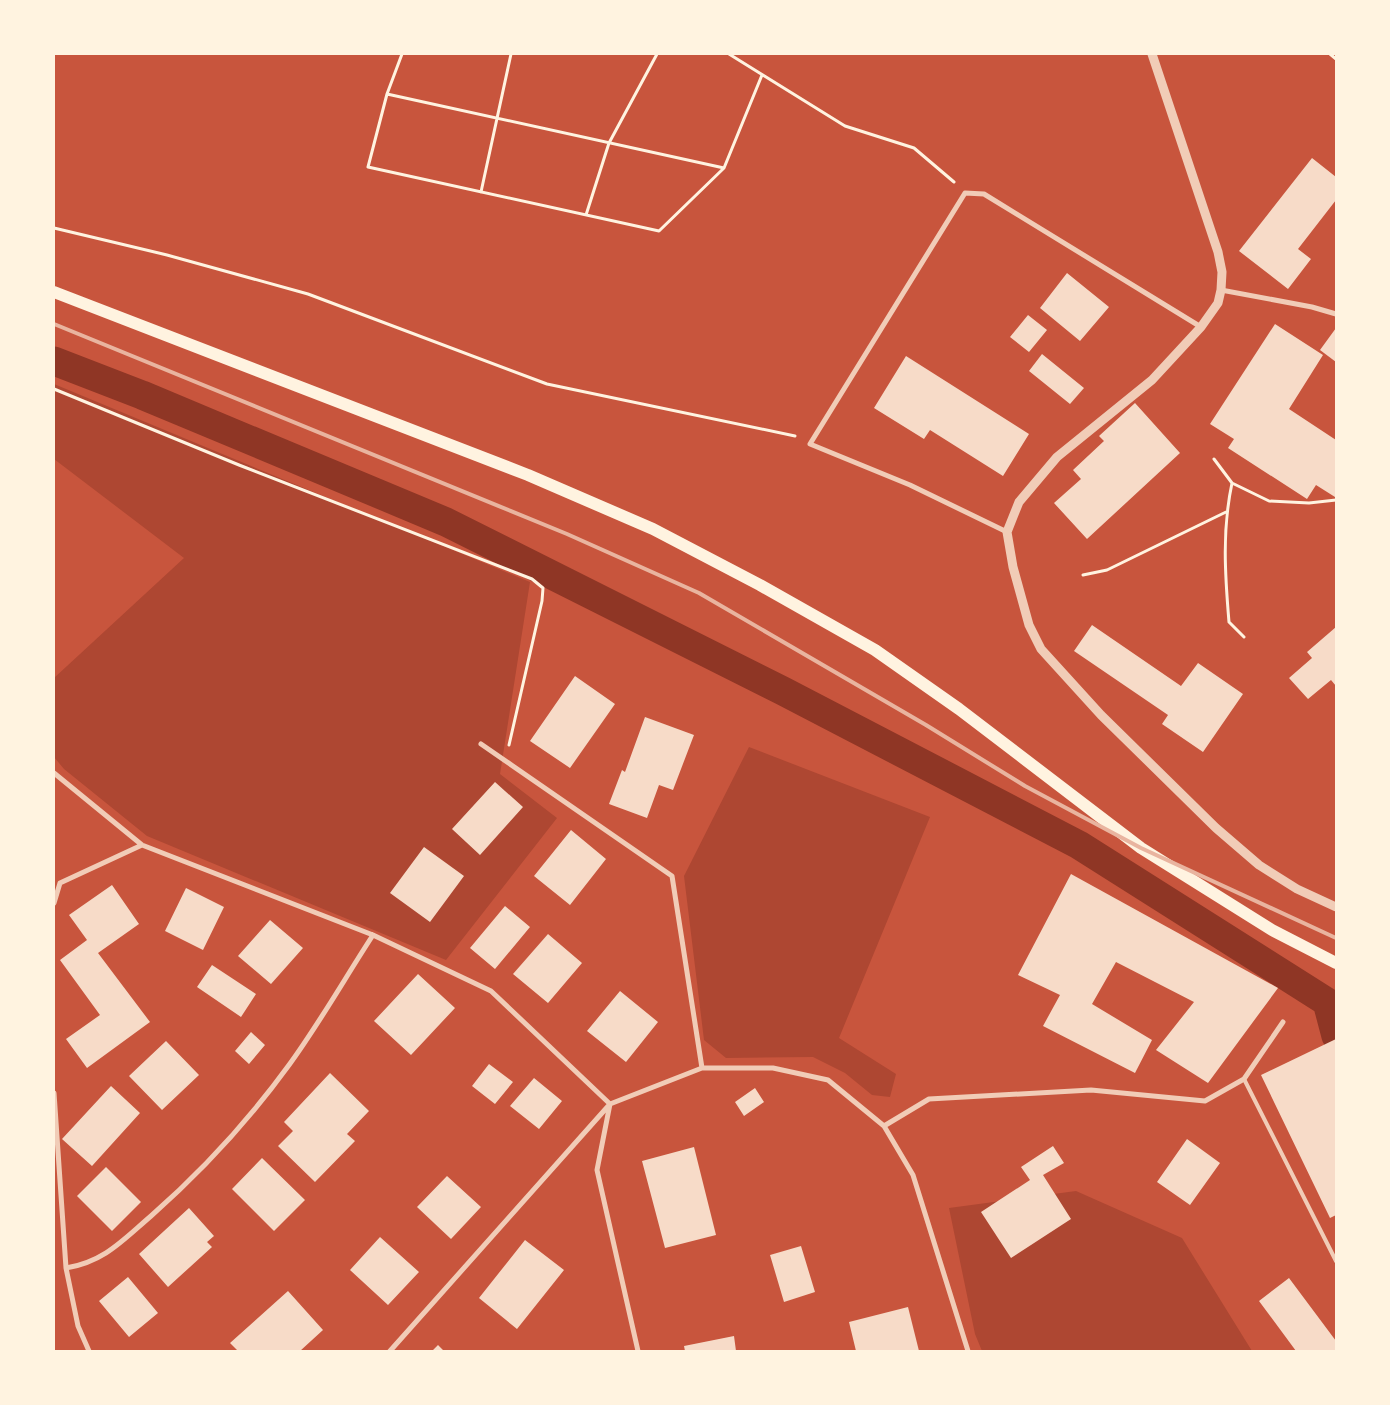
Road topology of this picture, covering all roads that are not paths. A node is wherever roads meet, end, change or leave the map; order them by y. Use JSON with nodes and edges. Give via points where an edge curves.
{"nodes":[{"id":1,"x":1152,"y":54,"type":"edge"},
{"id":2,"x":1221,"y":290,"type":"junction"},
{"id":3,"x":54,"y":292,"type":"edge"},
{"id":4,"x":1336,"y":314,"type":"edge"},
{"id":5,"x":1201,"y":327,"type":"junction"},
{"id":6,"x":1007,"y":532,"type":"junction"},
{"id":7,"x":481,"y":744,"type":"dead end"},
{"id":8,"x":54,"y":772,"type":"edge"},
{"id":9,"x":142,"y":845,"type":"junction"},
{"id":10,"x":54,"y":903,"type":"edge"},
{"id":11,"x":1336,"y":907,"type":"edge"},
{"id":12,"x":373,"y":935,"type":"junction"},
{"id":13,"x":1336,"y":963,"type":"edge"},
{"id":14,"x":1284,"y":1022,"type":"dead end"},
{"id":15,"x":702,"y":1068,"type":"junction"},
{"id":16,"x":1244,"y":1079,"type":"junction"},
{"id":17,"x":54,"y":1093,"type":"edge"},
{"id":18,"x":610,"y":1104,"type":"junction"},
{"id":19,"x":884,"y":1126,"type":"junction"},
{"id":20,"x":1336,"y":1261,"type":"edge"},
{"id":21,"x":66,"y":1268,"type":"junction"},
{"id":22,"x":89,"y":1351,"type":"edge"},
{"id":23,"x":390,"y":1351,"type":"edge"},
{"id":24,"x":638,"y":1351,"type":"edge"},
{"id":25,"x":968,"y":1351,"type":"edge"}],
"edges":[{"from":1,"to":2,"type":"street","via":[[1218,252]]},
{"from":2,"to":4,"type":"street"},
{"from":2,"to":5,"type":"street","via":[[1218,303]]},
{"from":3,"to":13,"type":"main road","via":[[528,475],[653,529],[760,585],[875,650],[1141,848],[1272,930]]},
{"from":5,"to":6,"type":"street","via":[[1152,380],[1057,457],[1019,502]]},
{"from":5,"to":6,"type":"street","via":[[984,194],[965,193],[810,444],[910,485]]},
{"from":6,"to":11,"type":"street","via":[[1018,593],[1029,625],[1041,649],[1060,671],[1152,767],[1258,865]]},
{"from":7,"to":15,"type":"street","via":[[672,876]]},
{"from":8,"to":9,"type":"street"},
{"from":9,"to":10,"type":"street","via":[[60,883]]},
{"from":9,"to":12,"type":"street"},
{"from":12,"to":18,"type":"street","via":[[491,991]]},
{"from":12,"to":21,"type":"street","via":[[289,1065],[235,1133],[172,1197],[107,1254],[87,1265]]},
{"from":14,"to":16,"type":"street"},
{"from":15,"to":18,"type":"street"},
{"from":15,"to":19,"type":"street","via":[[773,1068],[828,1080]]},
{"from":16,"to":19,"type":"street","via":[[1205,1101],[1091,1090],[929,1099]]},
{"from":16,"to":20,"type":"lane"},
{"from":17,"to":21,"type":"street"},
{"from":18,"to":23,"type":"street"},
{"from":18,"to":24,"type":"street","via":[[597,1170]]},
{"from":19,"to":25,"type":"street","via":[[913,1175]]},
{"from":21,"to":22,"type":"street","via":[[78,1326]]}]}
